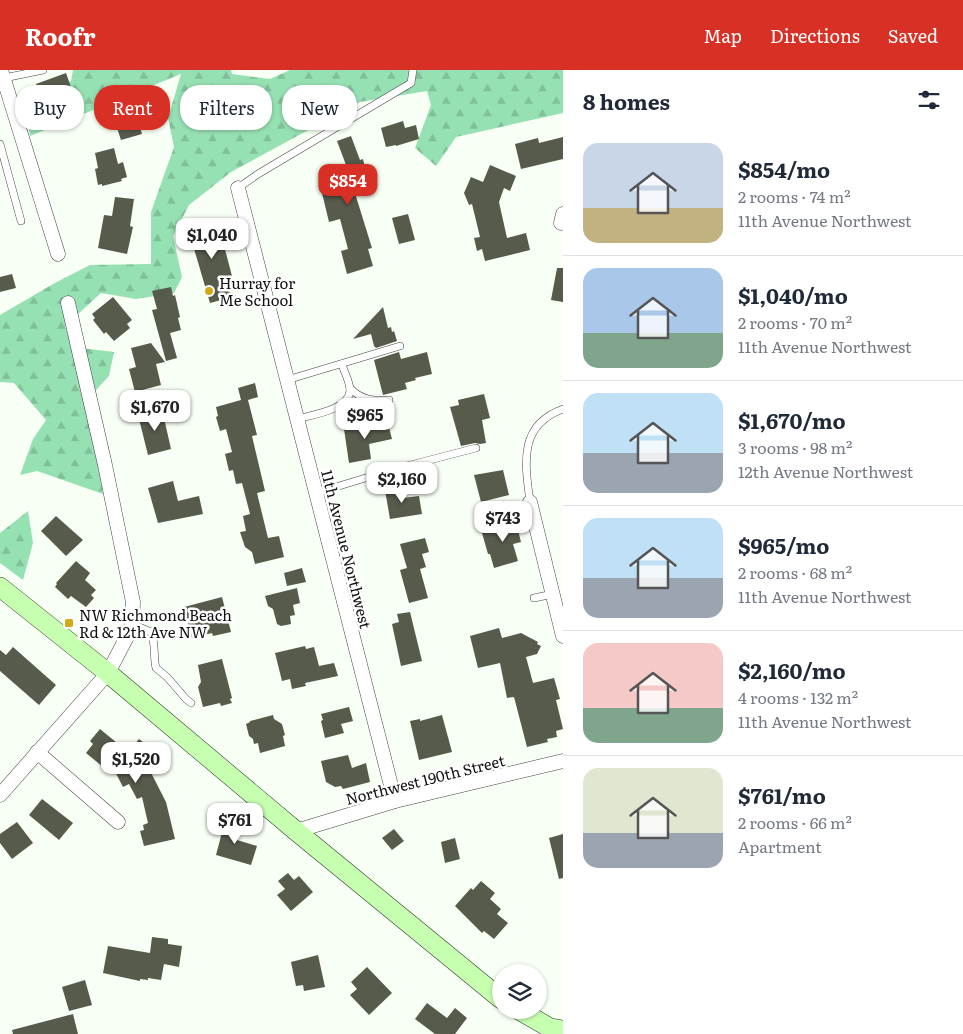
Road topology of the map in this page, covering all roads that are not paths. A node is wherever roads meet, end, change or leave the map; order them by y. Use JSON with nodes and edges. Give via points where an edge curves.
{"nodes":[{"id":1,"x":43,"y":70,"type":"edge"},
{"id":2,"x":413,"y":70,"type":"edge"},
{"id":3,"x":3,"y":74,"type":"edge"},
{"id":4,"x":0,"y":144,"type":"edge"},
{"id":5,"x":238,"y":188,"type":"joint"},
{"id":6,"x":21,"y":220,"type":"dead end"},
{"id":7,"x":58,"y":254,"type":"dead end"},
{"id":8,"x":68,"y":303,"type":"dead end"},
{"id":9,"x":400,"y":346,"type":"dead end"},
{"id":10,"x":342,"y":364,"type":"junction"},
{"id":11,"x":287,"y":380,"type":"junction"},
{"id":12,"x":350,"y":387,"type":"junction"},
{"id":13,"x":388,"y":400,"type":"dead end"},
{"id":14,"x":563,"y":410,"type":"edge"},
{"id":15,"x":297,"y":418,"type":"junction"},
{"id":16,"x":476,"y":448,"type":"dead end"},
{"id":17,"x":316,"y":493,"type":"junction"},
{"id":18,"x":530,"y":502,"type":"joint"},
{"id":19,"x":0,"y":587,"type":"edge"},
{"id":20,"x":553,"y":594,"type":"junction"},
{"id":21,"x":534,"y":598,"type":"dead end"},
{"id":22,"x":132,"y":624,"type":"junction"},
{"id":23,"x":151,"y":632,"type":"junction"},
{"id":24,"x":169,"y":634,"type":"dead end"},
{"id":25,"x":563,"y":636,"type":"edge"},
{"id":26,"x":108,"y":673,"type":"junction"},
{"id":27,"x":191,"y":703,"type":"dead end"},
{"id":28,"x":38,"y":752,"type":"junction"},
{"id":29,"x":563,"y":761,"type":"edge"},
{"id":30,"x":0,"y":795,"type":"edge"},
{"id":31,"x":394,"y":801,"type":"junction"},
{"id":32,"x":118,"y":822,"type":"dead end"},
{"id":33,"x":296,"y":831,"type":"junction"},
{"id":34,"x":492,"y":993,"type":"edge"},
{"id":35,"x":534,"y":1019,"type":"edge"},
{"id":36,"x":563,"y":1030,"type":"edge"}],
"edges":[{"from":1,"to":3,"type":"lane"},
{"from":2,"to":5,"type":"lane","via":[[412,83]]},
{"from":3,"to":7,"type":"street"},
{"from":4,"to":6,"type":"lane"},
{"from":5,"to":11,"type":"street","name":"11th Avenue Northwest"},
{"from":8,"to":22,"type":"street","via":[[133,602]]},
{"from":9,"to":10,"type":"lane"},
{"from":10,"to":11,"type":"lane"},
{"from":10,"to":12,"type":"lane"},
{"from":11,"to":15,"type":"street","name":"11th Avenue Northwest"},
{"from":12,"to":13,"type":"lane","via":[[363,399]]},
{"from":12,"to":15,"type":"lane","via":[[347,400],[334,408]]},
{"from":14,"to":18,"type":"lane","via":[[541,421],[532,433],[527,447],[526,470]]},
{"from":15,"to":17,"type":"street","name":"11th Avenue Northwest"},
{"from":16,"to":17,"type":"lane"},
{"from":17,"to":31,"type":"street","name":"11th Avenue Northwest"},
{"from":18,"to":20,"type":"street"},
{"from":19,"to":26,"type":"main road"},
{"from":20,"to":21,"type":"lane"},
{"from":20,"to":25,"type":"street"},
{"from":22,"to":23,"type":"lane"},
{"from":22,"to":26,"type":"street"},
{"from":23,"to":24,"type":"lane"},
{"from":23,"to":27,"type":"lane","via":[[156,668]]},
{"from":26,"to":28,"type":"street"},
{"from":26,"to":33,"type":"main road"},
{"from":28,"to":30,"type":"street"},
{"from":28,"to":32,"type":"street"},
{"from":29,"to":31,"type":"street","name":"Northwest 190th Street"},
{"from":31,"to":33,"type":"street","name":"Northwest 190th Street"},
{"from":33,"to":34,"type":"main road"},
{"from":35,"to":36,"type":"main road","via":[[550,1028]]}]}
